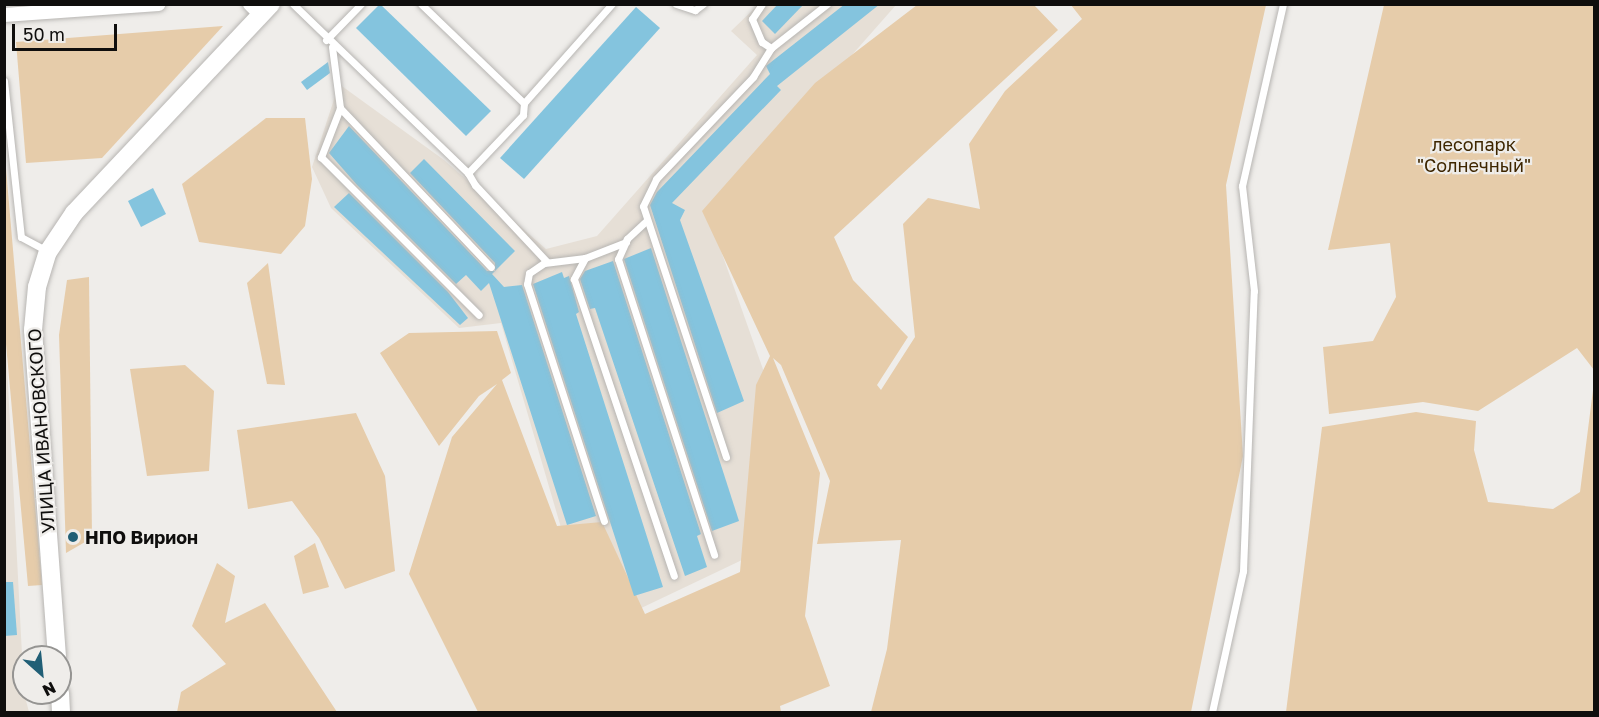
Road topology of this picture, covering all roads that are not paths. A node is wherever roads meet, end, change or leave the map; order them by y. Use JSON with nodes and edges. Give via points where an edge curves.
{"nodes":[{"id":1,"x":159,"y":4,"type":"edge"},
{"id":2,"x":292,"y":4,"type":"edge"},
{"id":3,"x":361,"y":4,"type":"edge"},
{"id":4,"x":421,"y":4,"type":"edge"},
{"id":5,"x":612,"y":4,"type":"edge"},
{"id":6,"x":676,"y":4,"type":"edge"},
{"id":7,"x":703,"y":4,"type":"edge"},
{"id":8,"x":762,"y":4,"type":"edge"},
{"id":9,"x":827,"y":4,"type":"edge"},
{"id":10,"x":1283,"y":4,"type":"edge"},
{"id":11,"x":261,"y":8,"type":"edge"},
{"id":12,"x":4,"y":15,"type":"edge"},
{"id":13,"x":326,"y":40,"type":"junction"},
{"id":14,"x":332,"y":47,"type":"junction"},
{"id":15,"x":771,"y":48,"type":"junction"},
{"id":16,"x":4,"y":81,"type":"edge"},
{"id":17,"x":524,"y":103,"type":"junction"},
{"id":18,"x":340,"y":108,"type":"junction"},
{"id":19,"x":468,"y":172,"type":"junction"},
{"id":20,"x":645,"y":222,"type":"junction"},
{"id":21,"x":626,"y":242,"type":"junction"},
{"id":22,"x":48,"y":252,"type":"junction"},
{"id":23,"x":585,"y":258,"type":"junction"},
{"id":24,"x":547,"y":262,"type":"junction"},
{"id":25,"x":491,"y":267,"type":"dead end"},
{"id":26,"x":479,"y":315,"type":"dead end"},
{"id":27,"x":726,"y":457,"type":"dead end"},
{"id":28,"x":604,"y":520,"type":"dead end"},
{"id":29,"x":714,"y":555,"type":"dead end"},
{"id":30,"x":674,"y":576,"type":"dead end"},
{"id":31,"x":56,"y":645,"type":"edge"},
{"id":32,"x":1212,"y":712,"type":"edge"}],
"edges":[{"from":1,"to":12,"type":"street"},
{"from":2,"to":13,"type":"lane"},
{"from":3,"to":13,"type":"lane"},
{"from":4,"to":17,"type":"lane"},
{"from":5,"to":17,"type":"lane"},
{"from":6,"to":7,"type":"lane","via":[[695,10]]},
{"from":8,"to":15,"type":"lane","via":[[752,19],[755,31]]},
{"from":9,"to":15,"type":"lane"},
{"from":10,"to":32,"type":"lane","via":[[1242,186],[1254,291],[1243,571]]},
{"from":11,"to":22,"type":"main road","name":"УЛИЦА ИВАНОВСКОГО","via":[[74,213]]},
{"from":13,"to":14,"type":"lane"},
{"from":14,"to":18,"type":"lane"},
{"from":14,"to":19,"type":"lane"},
{"from":15,"to":20,"type":"lane","via":[[753,77],[656,179],[643,206]]},
{"from":16,"to":22,"type":"lane","via":[[21,237]]},
{"from":17,"to":19,"type":"lane","via":[[522,115]]},
{"from":18,"to":25,"type":"lane"},
{"from":18,"to":26,"type":"lane","via":[[321,157]]},
{"from":19,"to":24,"type":"lane","via":[[475,185]]},
{"from":20,"to":21,"type":"lane"},
{"from":20,"to":27,"type":"lane"},
{"from":21,"to":23,"type":"lane"},
{"from":21,"to":29,"type":"lane","via":[[618,260]]},
{"from":22,"to":31,"type":"main road","name":"УЛИЦА ИВАНОВСКОГО","via":[[37,287],[33,330]]},
{"from":23,"to":24,"type":"lane"},
{"from":23,"to":30,"type":"lane","via":[[574,279]]},
{"from":24,"to":28,"type":"lane","via":[[529,273],[527,284]]}]}
